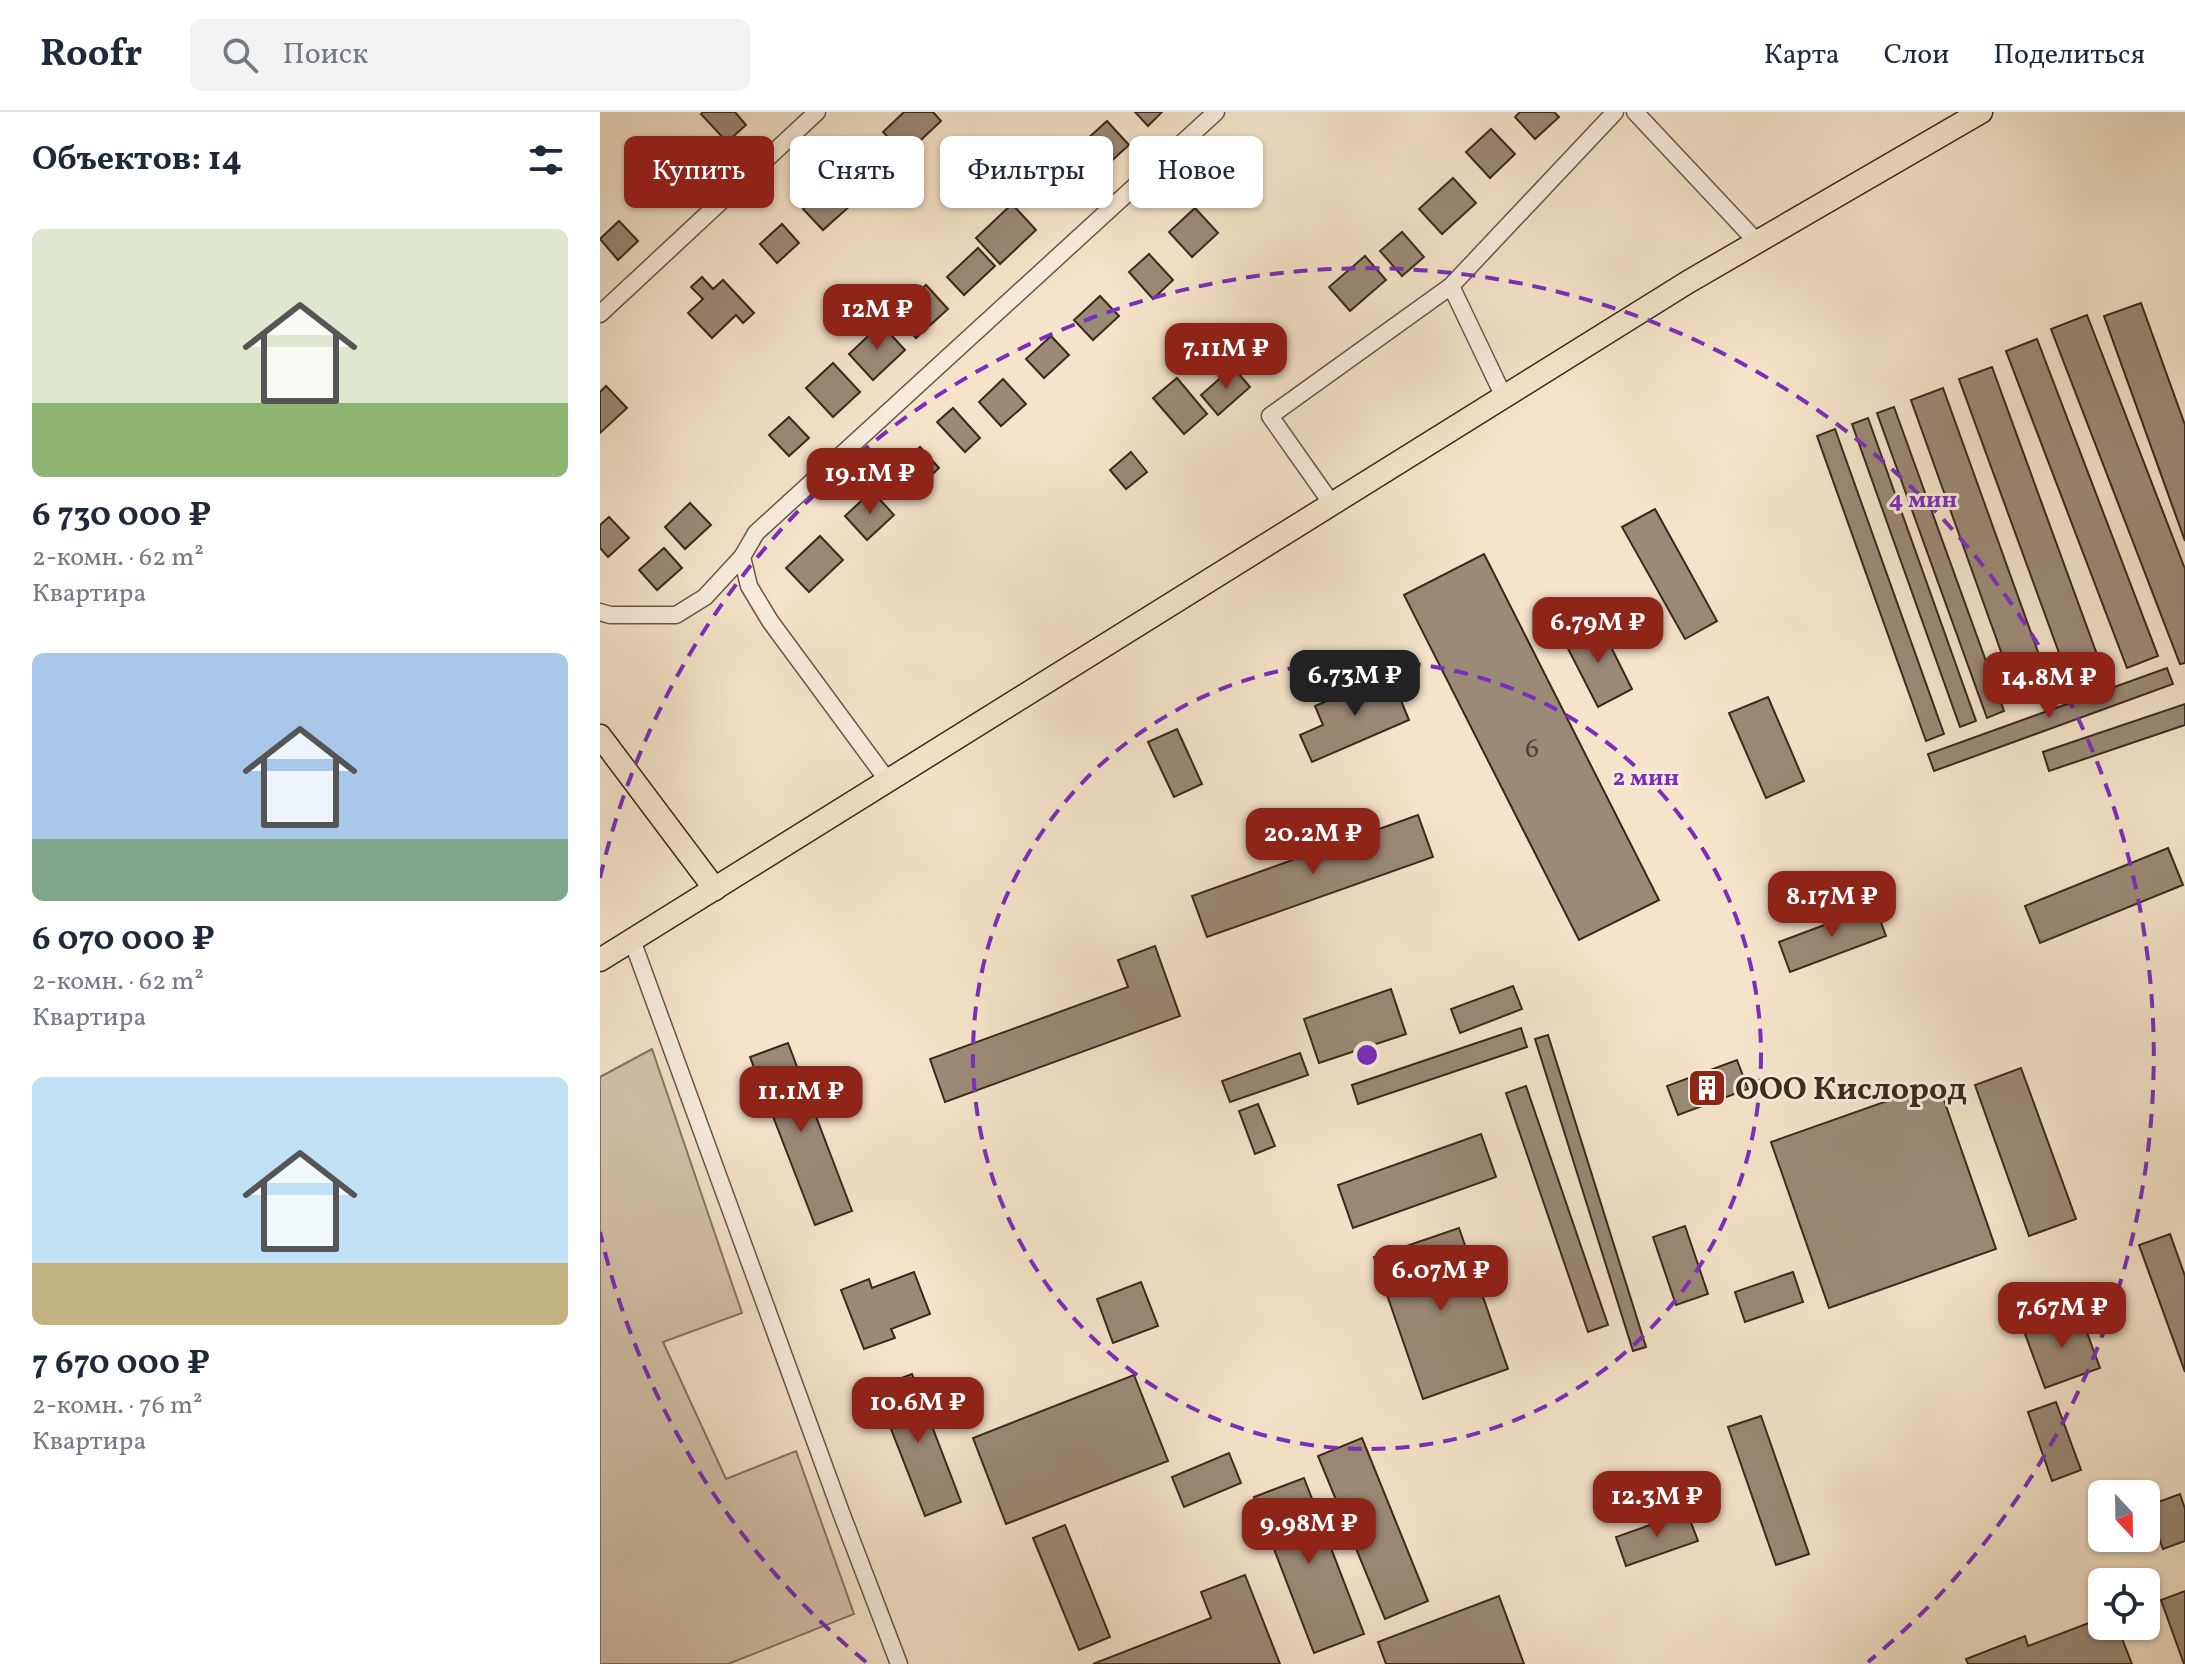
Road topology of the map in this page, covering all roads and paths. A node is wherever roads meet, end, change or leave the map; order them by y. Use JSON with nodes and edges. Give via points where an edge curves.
{"nodes":[{"id":1,"x":817,"y":112,"type":"edge"},
{"id":2,"x":1216,"y":112,"type":"edge"},
{"id":3,"x":1615,"y":112,"type":"edge"},
{"id":4,"x":1635,"y":112,"type":"edge"},
{"id":5,"x":1981,"y":112,"type":"edge"},
{"id":6,"x":1757,"y":242,"type":"junction"},
{"id":7,"x":1451,"y":286,"type":"junction"},
{"id":8,"x":600,"y":314,"type":"edge"},
{"id":9,"x":1504,"y":397,"type":"junction"},
{"id":10,"x":1332,"y":504,"type":"junction"},
{"id":11,"x":742,"y":557,"type":"junction"},
{"id":12,"x":600,"y":612,"type":"edge"},
{"id":13,"x":600,"y":736,"type":"edge"},
{"id":14,"x":888,"y":781,"type":"junction"},
{"id":15,"x":715,"y":889,"type":"junction"},
{"id":16,"x":632,"y":940,"type":"junction"},
{"id":17,"x":600,"y":960,"type":"edge"},
{"id":18,"x":899,"y":1664,"type":"edge"}],
"edges":[{"from":1,"to":8,"type":"street"},
{"from":2,"to":11,"type":"street","via":[[756,533]]},
{"from":3,"to":7,"type":"street"},
{"from":4,"to":6,"type":"street"},
{"from":5,"to":6,"type":"main road"},
{"from":6,"to":9,"type":"main road"},
{"from":7,"to":9,"type":"street"},
{"from":7,"to":10,"type":"street","via":[[1270,416]]},
{"from":9,"to":10,"type":"main road"},
{"from":10,"to":14,"type":"main road"},
{"from":11,"to":12,"type":"street","via":[[705,597],[676,615]]},
{"from":11,"to":14,"type":"street","via":[[749,586],[770,621]]},
{"from":13,"to":15,"type":"main road"},
{"from":14,"to":15,"type":"main road"},
{"from":15,"to":16,"type":"main road"},
{"from":16,"to":17,"type":"main road"},
{"from":16,"to":18,"type":"street"}]}
